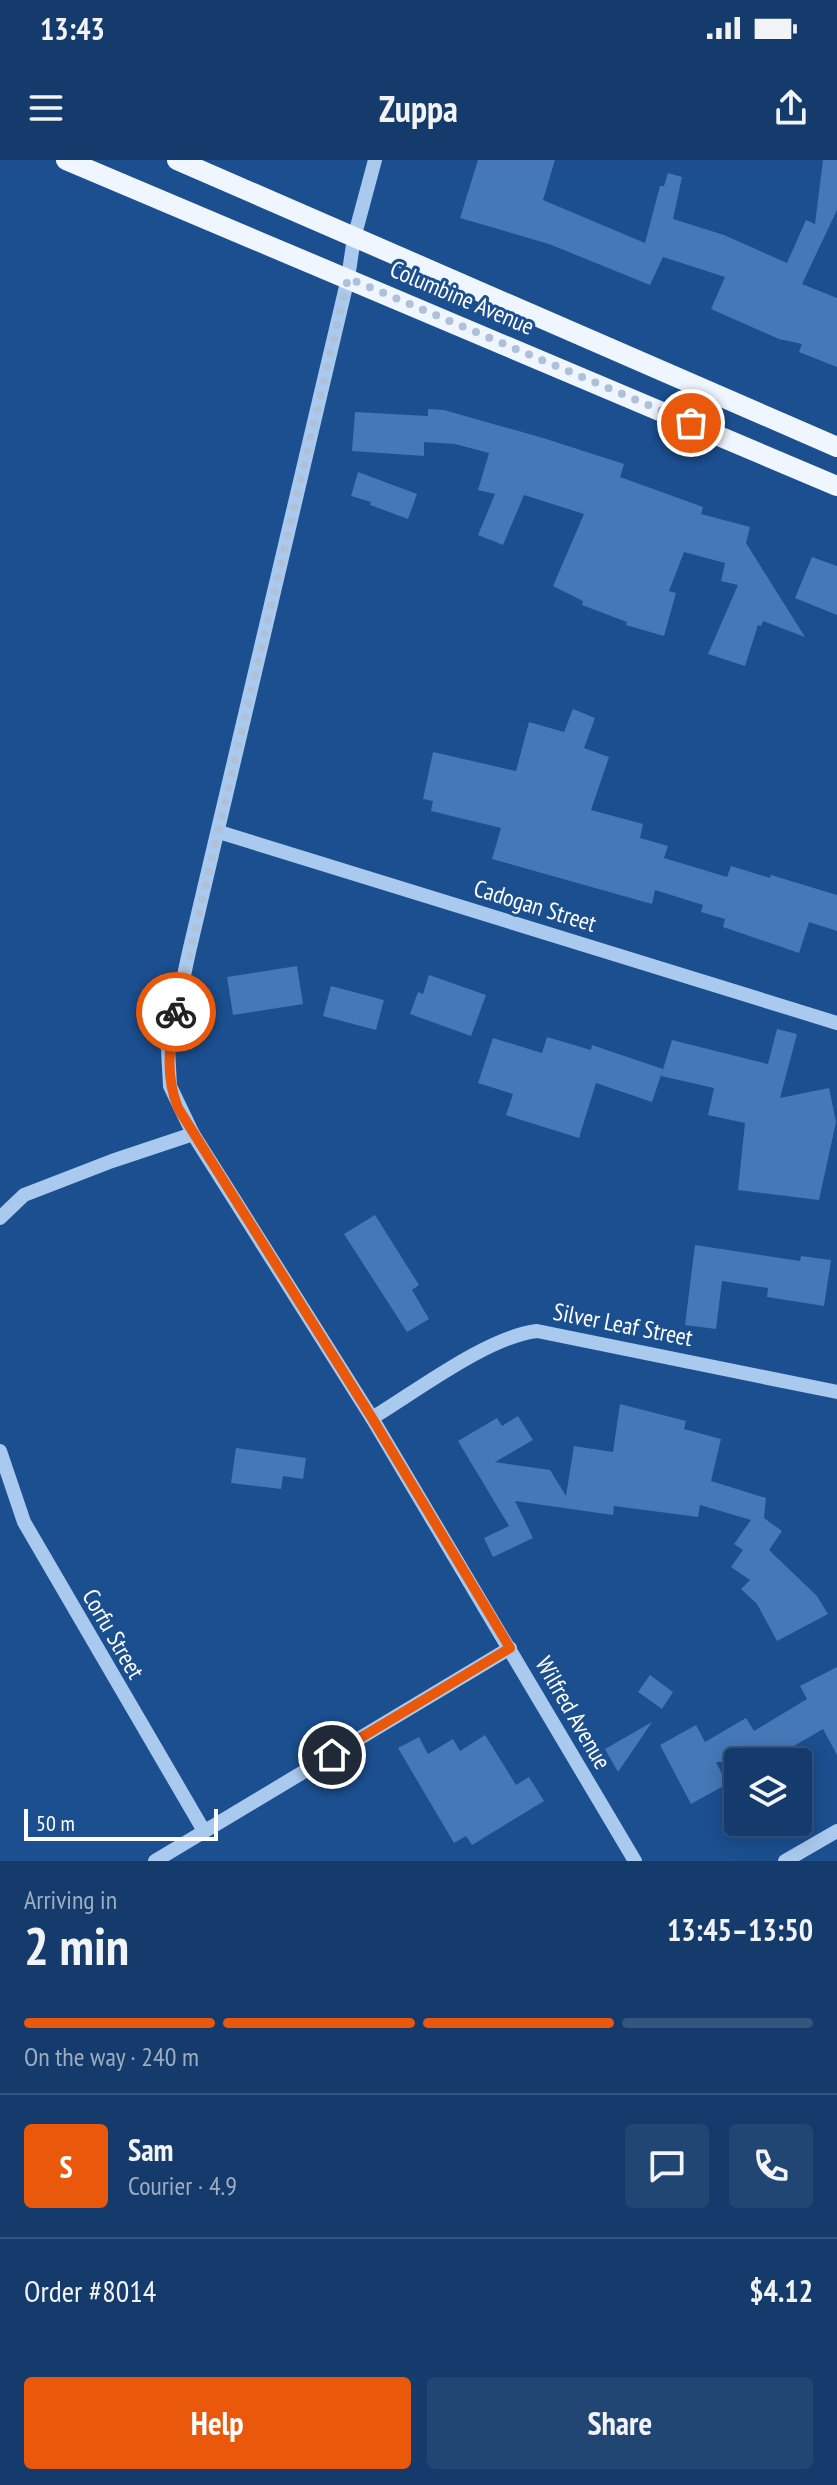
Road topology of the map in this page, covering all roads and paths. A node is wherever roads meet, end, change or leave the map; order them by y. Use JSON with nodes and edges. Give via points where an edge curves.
{"nodes":[{"id":1,"x":66,"y":160,"type":"edge"},
{"id":2,"x":177,"y":160,"type":"edge"},
{"id":3,"x":375,"y":160,"type":"edge"},
{"id":4,"x":354,"y":238,"type":"junction"},
{"id":5,"x":348,"y":278,"type":"junction"},
{"id":6,"x":837,"y":447,"type":"edge"},
{"id":7,"x":834,"y":477,"type":"edge"},
{"id":8,"x":219,"y":832,"type":"junction"},
{"id":9,"x":837,"y":1023,"type":"edge"},
{"id":10,"x":193,"y":1134,"type":"junction"},
{"id":11,"x":0,"y":1218,"type":"edge"},
{"id":12,"x":837,"y":1392,"type":"edge"},
{"id":13,"x":372,"y":1418,"type":"junction"},
{"id":14,"x":0,"y":1451,"type":"edge"},
{"id":15,"x":510,"y":1648,"type":"junction"},
{"id":16,"x":204,"y":1831,"type":"junction"},
{"id":17,"x":837,"y":1831,"type":"edge"},
{"id":18,"x":155,"y":1861,"type":"edge"},
{"id":19,"x":635,"y":1861,"type":"edge"},
{"id":20,"x":785,"y":1861,"type":"edge"}],
"edges":[{"from":1,"to":5,"type":"main road","name":"Columbine Avenue"},
{"from":2,"to":4,"type":"main road","name":"Columbine Avenue"},
{"from":3,"to":4,"type":"street","name":"Wilfred Avenue"},
{"from":4,"to":5,"type":"street","name":"Wilfred Avenue"},
{"from":4,"to":6,"type":"main road","name":"Columbine Avenue"},
{"from":5,"to":7,"type":"main road","name":"Columbine Avenue"},
{"from":5,"to":8,"type":"street","name":"Wilfred Avenue"},
{"from":8,"to":9,"type":"street","name":"Cadogan Street"},
{"from":8,"to":10,"type":"street","name":"Wilfred Avenue","via":[[168,1049],[170,1086]]},
{"from":10,"to":11,"type":"street","via":[[24,1195]]},
{"from":10,"to":13,"type":"street","name":"Wilfred Avenue"},
{"from":12,"to":13,"type":"street","name":"Silver Leaf Street","via":[[537,1331],[489,1347]]},
{"from":13,"to":15,"type":"street","name":"Wilfred Avenue"},
{"from":14,"to":16,"type":"street","name":"Corfu Street","via":[[24,1522]]},
{"from":15,"to":16,"type":"street"},
{"from":15,"to":19,"type":"street","name":"Wilfred Avenue"},
{"from":16,"to":18,"type":"street"},
{"from":17,"to":20,"type":"street"}]}
